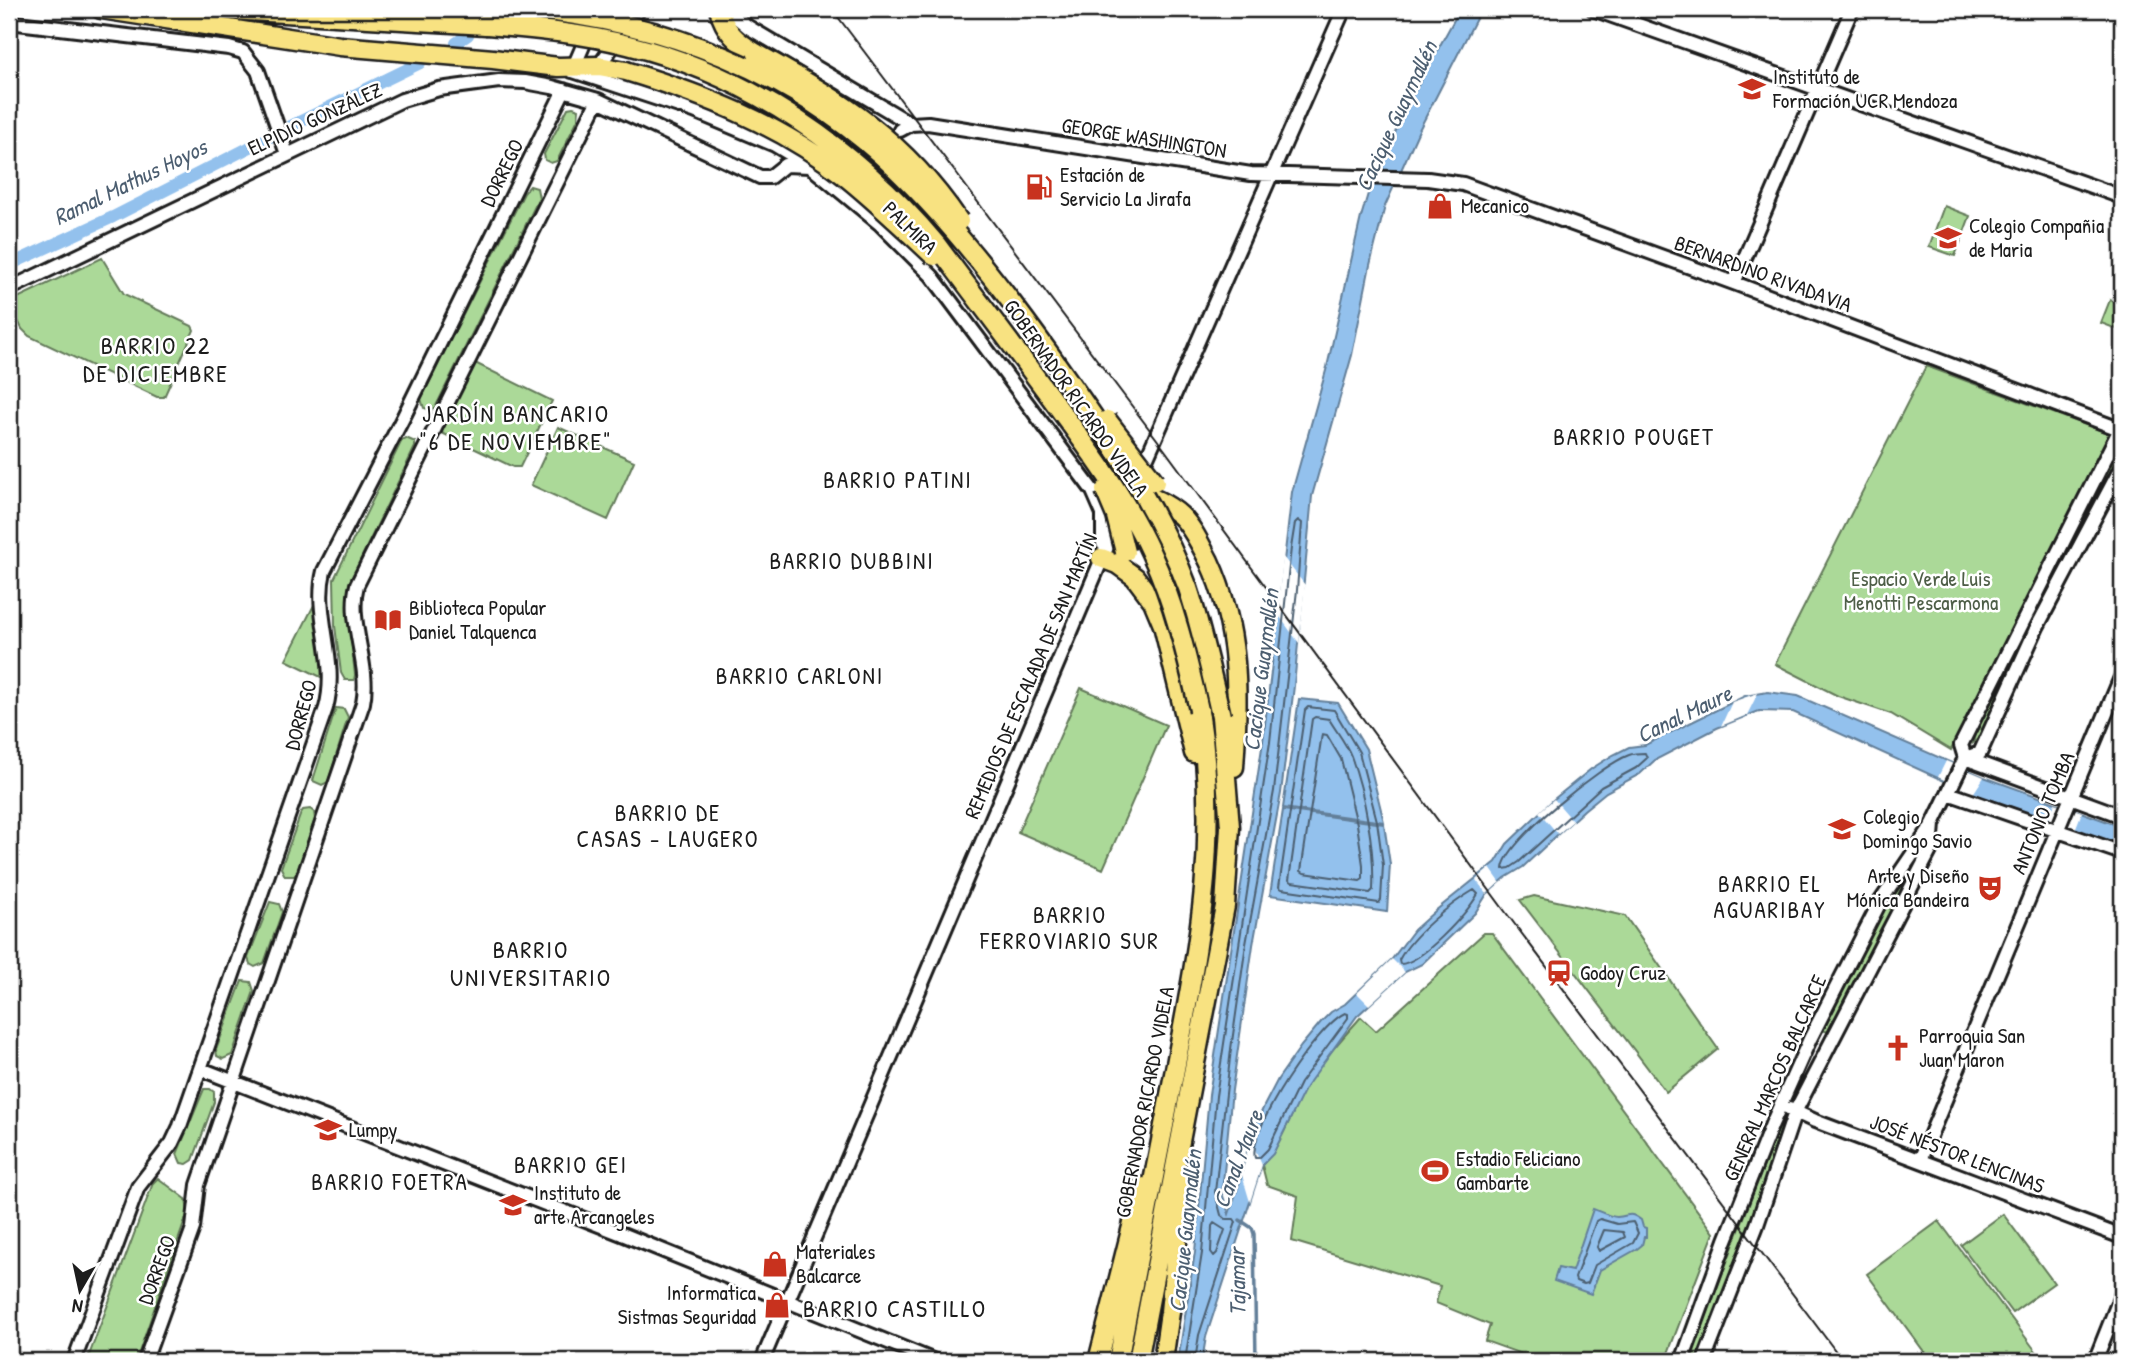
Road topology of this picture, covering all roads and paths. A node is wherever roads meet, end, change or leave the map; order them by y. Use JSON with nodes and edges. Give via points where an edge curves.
{"nodes":[{"id":1,"x":101,"y":9,"type":"edge"},
{"id":2,"x":215,"y":9,"type":"edge"},
{"id":3,"x":527,"y":9,"type":"edge"},
{"id":4,"x":598,"y":9,"type":"edge"},
{"id":5,"x":639,"y":9,"type":"edge"},
{"id":6,"x":719,"y":9,"type":"edge"},
{"id":7,"x":727,"y":9,"type":"edge"},
{"id":8,"x":1344,"y":9,"type":"edge"},
{"id":9,"x":1593,"y":9,"type":"edge"},
{"id":10,"x":1852,"y":9,"type":"edge"},
{"id":11,"x":246,"y":10,"type":"edge"},
{"id":12,"x":9,"y":22,"type":"edge"},
{"id":13,"x":568,"y":68,"type":"junction"},
{"id":14,"x":595,"y":71,"type":"junction"},
{"id":15,"x":1817,"y":89,"type":"junction"},
{"id":16,"x":564,"y":90,"type":"junction"},
{"id":17,"x":598,"y":100,"type":"junction"},
{"id":18,"x":287,"y":154,"type":"junction"},
{"id":19,"x":840,"y":159,"type":"tunnel mouth"},
{"id":20,"x":810,"y":166,"type":"junction"},
{"id":21,"x":1270,"y":175,"type":"junction"},
{"id":22,"x":1385,"y":178,"type":"joint"},
{"id":23,"x":2122,"y":197,"type":"edge"},
{"id":24,"x":1734,"y":283,"type":"junction"},
{"id":25,"x":9,"y":289,"type":"edge"},
{"id":26,"x":973,"y":293,"type":"junction"},
{"id":27,"x":1026,"y":321,"type":"junction"},
{"id":28,"x":1071,"y":425,"type":"junction"},
{"id":29,"x":2121,"y":429,"type":"edge"},
{"id":30,"x":2122,"y":466,"type":"edge"},
{"id":31,"x":1155,"y":482,"type":"dead end"},
{"id":32,"x":1132,"y":490,"type":"junction"},
{"id":33,"x":1125,"y":552,"type":"dead end"},
{"id":34,"x":1101,"y":558,"type":"junction"},
{"id":35,"x":2122,"y":675,"type":"edge"},
{"id":36,"x":1963,"y":762,"type":"junction"},
{"id":37,"x":1950,"y":788,"type":"junction"},
{"id":38,"x":2069,"y":802,"type":"junction"},
{"id":39,"x":2122,"y":816,"type":"edge"},
{"id":40,"x":1933,"y":824,"type":"junction"},
{"id":41,"x":1230,"y":827,"type":"junction"},
{"id":42,"x":2059,"y":827,"type":"junction"},
{"id":43,"x":1208,"y":853,"type":"junction"},
{"id":44,"x":2122,"y":853,"type":"edge"},
{"id":45,"x":201,"y":1069,"type":"junction"},
{"id":46,"x":233,"y":1081,"type":"junction"},
{"id":47,"x":1192,"y":1088,"type":"junction"},
{"id":48,"x":1171,"y":1093,"type":"junction"},
{"id":49,"x":1781,"y":1101,"type":"junction"},
{"id":50,"x":1795,"y":1112,"type":"junction"},
{"id":51,"x":1920,"y":1160,"type":"junction"},
{"id":52,"x":2122,"y":1237,"type":"edge"},
{"id":53,"x":2122,"y":1293,"type":"edge"},
{"id":54,"x":788,"y":1300,"type":"junction"},
{"id":55,"x":74,"y":1361,"type":"edge"},
{"id":56,"x":145,"y":1361,"type":"edge"},
{"id":57,"x":762,"y":1361,"type":"edge"},
{"id":58,"x":935,"y":1361,"type":"edge"},
{"id":59,"x":1098,"y":1361,"type":"edge"},
{"id":60,"x":1118,"y":1361,"type":"edge"},
{"id":61,"x":1138,"y":1361,"type":"edge"},
{"id":62,"x":1163,"y":1361,"type":"edge"},
{"id":63,"x":1682,"y":1361,"type":"edge"},
{"id":64,"x":1704,"y":1361,"type":"edge"},
{"id":65,"x":2095,"y":1361,"type":"edge"}],
"edges":[{"from":1,"to":13,"type":"highway","via":[[296,40]]},
{"from":2,"to":11,"type":"highway","name":"GOBERNADOR RICARDO VIDELA"},
{"from":3,"to":27,"type":"highway","name":"GOBERNADOR RICARDO VIDELA","bridge":true,"via":[[601,18],[667,35],[737,62],[803,98],[894,167],[935,209]]},
{"from":4,"to":13,"type":"main road"},
{"from":5,"to":14,"type":"main road"},
{"from":6,"to":27,"type":"highway","bridge":true,"via":[[739,43],[838,101],[892,142],[944,201]]},
{"from":7,"to":21,"type":"main road","name":"GEORGE WASHINGTON","via":[[906,127],[953,127]]},
{"from":8,"to":21,"type":"main road","name":"REMEDIOS DE ESCALADA DE SAN MARTÍN"},
{"from":9,"to":15,"type":"main road"},
{"from":10,"to":15,"type":"main road"},
{"from":11,"to":26,"type":"highway","name":"GOBERNADOR RICARDO VIDELA","bridge":true,"via":[[567,33],[629,45],[685,63],[793,116],[856,163],[913,217]]},
{"from":12,"to":18,"type":"main road","via":[[243,52],[258,71]]},
{"from":13,"to":14,"type":"highway"},
{"from":14,"to":20,"type":"main road","name":"PALMIRA","via":[[775,145]]},
{"from":14,"to":26,"type":"highway","bridge":true,"via":[[626,71],[686,90],[733,109],[808,150],[887,212]]},
{"from":15,"to":23,"type":"main road"},
{"from":15,"to":24,"type":"main road"},
{"from":16,"to":17,"type":"main road"},
{"from":16,"to":18,"type":"main road","name":"ELPIDIO GONZÁLEZ","via":[[515,81],[453,87],[401,100]]},
{"from":16,"to":45,"type":"main road","name":"DORREGO","via":[[324,571],[321,593],[331,670],[329,699]]},
{"from":17,"to":20,"type":"main road","via":[[749,173],[771,177],[785,166]]},
{"from":17,"to":46,"type":"main road","name":"DORREGO","via":[[357,585],[354,601],[365,685],[363,703]]},
{"from":18,"to":25,"type":"main road","name":"ELPIDIO GONZÁLEZ"},
{"from":19,"to":20,"type":"main road"},
{"from":20,"to":34,"type":"main road","name":"PALMIRA","via":[[879,223],[932,276],[1055,438],[1100,503],[1105,532]]},
{"from":21,"to":22,"type":"main road","name":"GEORGE WASHINGTON"},
{"from":21,"to":32,"type":"main road","name":"REMEDIOS DE ESCALADA DE SAN MARTÍN"},
{"from":22,"to":24,"type":"main road","name":"BERNARDINO RIVADAVIA","via":[[1440,180],[1474,188]]},
{"from":24,"to":29,"type":"main road","name":"BERNARDINO RIVADAVIA"},
{"from":26,"to":28,"type":"highway","name":"GOBERNADOR RICARDO VIDELA","bridge":true},
{"from":27,"to":31,"type":"highway","bridge":true},
{"from":27,"to":41,"type":"highway","name":"GOBERNADOR RICARDO VIDELA","bridge":true,"via":[[1106,437],[1161,528],[1188,588],[1220,716]]},
{"from":28,"to":33,"type":"highway","bridge":true,"via":[[1113,507]]},
{"from":28,"to":43,"type":"highway","name":"GOBERNADOR RICARDO VIDELA","bridge":true,"via":[[1122,500],[1150,551],[1173,609],[1199,710],[1207,777]]},
{"from":29,"to":36,"type":"main road","name":"GENERAL MARCOS BALCARCE","via":[[1961,745]]},
{"from":30,"to":36,"type":"main road","name":"GENERAL MARCOS BALCARCE","via":[[2037,627],[1980,753]]},
{"from":32,"to":34,"type":"main road","name":"REMEDIOS DE ESCALADA DE SAN MARTÍN"},
{"from":32,"to":41,"type":"highway","via":[[1159,500],[1181,516],[1202,547],[1226,603],[1238,688]]},
{"from":34,"to":43,"type":"highway","via":[[1141,582],[1158,613],[1190,732]]},
{"from":34,"to":54,"type":"main road","name":"REMEDIOS DE ESCALADA DE SAN MARTÍN"},
{"from":35,"to":38,"type":"main road","name":"ANTONIO TOMBA"},
{"from":36,"to":37,"type":"main road","name":"GENERAL MARCOS BALCARCE"},
{"from":36,"to":38,"type":"main road"},
{"from":37,"to":40,"type":"main road","name":"GENERAL MARCOS BALCARCE"},
{"from":37,"to":42,"type":"main road"},
{"from":38,"to":39,"type":"main road"},
{"from":38,"to":42,"type":"main road","name":"ANTONIO TOMBA"},
{"from":40,"to":49,"type":"main road","name":"GENERAL MARCOS BALCARCE","via":[[1880,902]]},
{"from":40,"to":50,"type":"main road","name":"GENERAL MARCOS BALCARCE","via":[[1931,849]]},
{"from":41,"to":47,"type":"highway","name":"GOBERNADOR RICARDO VIDELA","via":[[1225,906]]},
{"from":42,"to":44,"type":"main road"},
{"from":42,"to":51,"type":"main road","name":"ANTONIO TOMBA"},
{"from":43,"to":48,"type":"highway","name":"GOBERNADOR RICARDO VIDELA","via":[[1197,956]]},
{"from":45,"to":46,"type":"main road"},
{"from":45,"to":55,"type":"main road","name":"DORREGO","via":[[172,1143],[138,1187]]},
{"from":46,"to":54,"type":"main road"},
{"from":46,"to":56,"type":"main road","name":"DORREGO","via":[[198,1185],[193,1228]]},
{"from":47,"to":61,"type":"highway","name":"GOBERNADOR RICARDO VIDELA"},
{"from":47,"to":62,"type":"highway"},
{"from":48,"to":59,"type":"highway","via":[[1134,1212]]},
{"from":48,"to":60,"type":"highway","name":"GOBERNADOR RICARDO VIDELA"},
{"from":49,"to":50,"type":"main road","name":"JOSÉ NÉSTOR LENCINAS"},
{"from":49,"to":63,"type":"main road","name":"GENERAL MARCOS BALCARCE"},
{"from":50,"to":51,"type":"main road","name":"JOSÉ NÉSTOR LENCINAS"},
{"from":50,"to":64,"type":"main road","name":"GENERAL MARCOS BALCARCE","via":[[1765,1205]]},
{"from":51,"to":52,"type":"main road","name":"JOSÉ NÉSTOR LENCINAS"},
{"from":53,"to":65,"type":"main road"},
{"from":54,"to":57,"type":"main road","name":"REMEDIOS DE ESCALADA DE SAN MARTÍN"},
{"from":54,"to":58,"type":"main road"}]}
